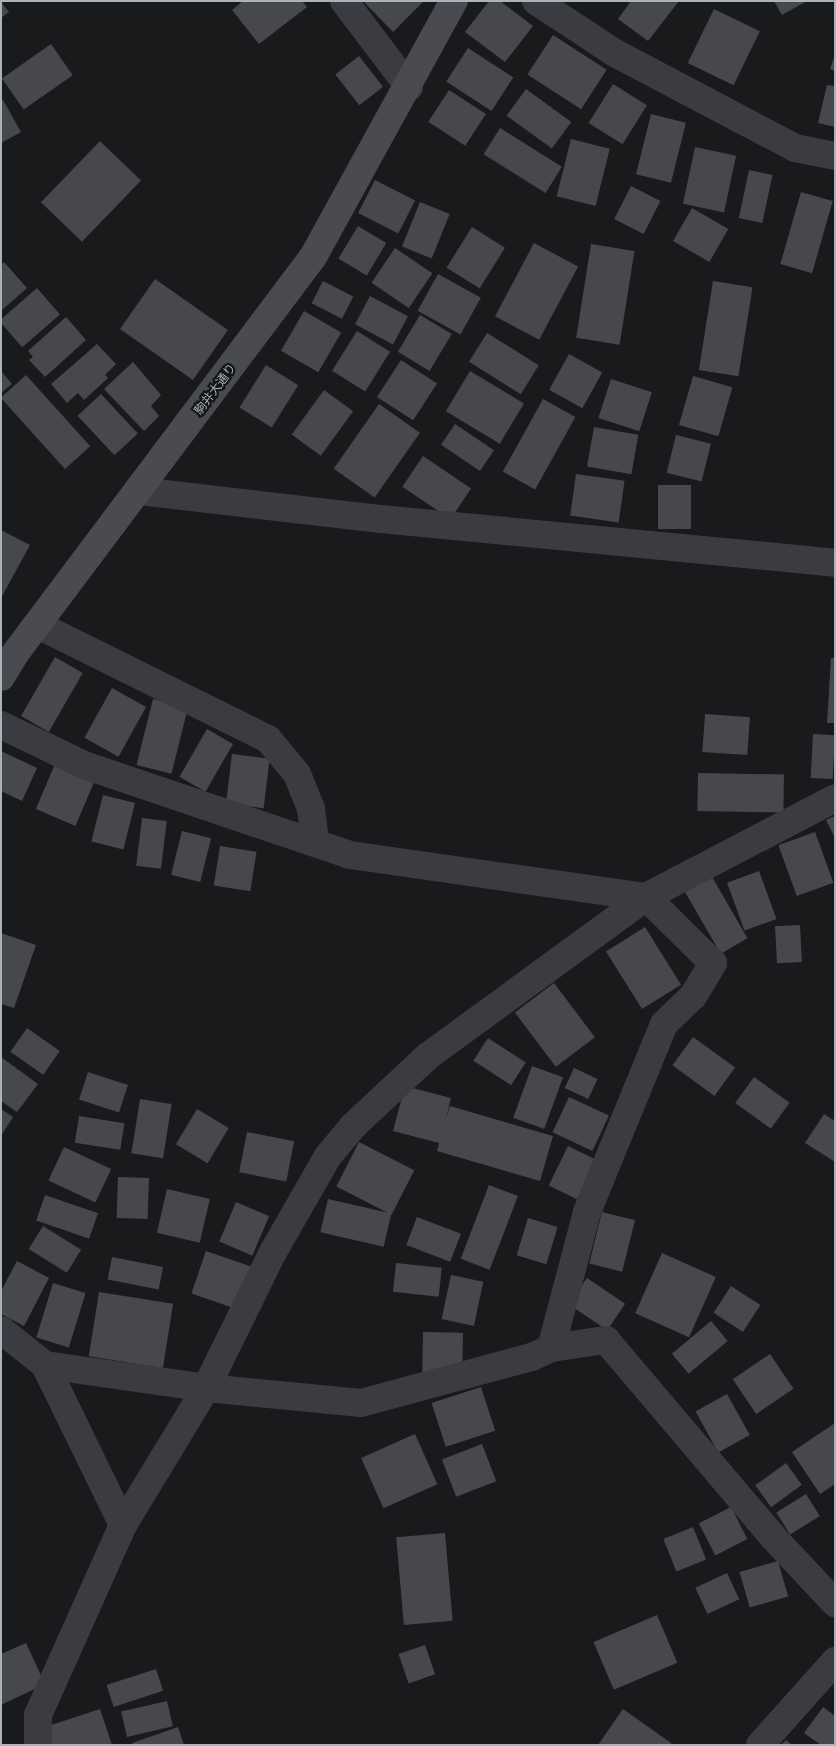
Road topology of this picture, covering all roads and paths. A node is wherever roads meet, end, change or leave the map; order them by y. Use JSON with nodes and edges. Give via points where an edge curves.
{"nodes":[{"id":1,"x":344,"y":1,"type":"edge"},
{"id":2,"x":454,"y":1,"type":"edge"},
{"id":3,"x":536,"y":1,"type":"edge"},
{"id":4,"x":409,"y":87,"type":"junction"},
{"id":5,"x":835,"y":156,"type":"edge"},
{"id":6,"x":139,"y":491,"type":"junction"},
{"id":7,"x":835,"y":563,"type":"edge"},
{"id":8,"x":38,"y":625,"type":"junction"},
{"id":9,"x":5,"y":660,"type":"edge"},
{"id":10,"x":1,"y":724,"type":"edge"},
{"id":11,"x":835,"y":798,"type":"edge"},
{"id":12,"x":314,"y":843,"type":"junction"},
{"id":13,"x":646,"y":897,"type":"junction"},
{"id":14,"x":1,"y":1330,"type":"edge"},
{"id":15,"x":551,"y":1348,"type":"junction"},
{"id":16,"x":45,"y":1365,"type":"junction"},
{"id":17,"x":206,"y":1388,"type":"junction"},
{"id":18,"x":123,"y":1525,"type":"junction"},
{"id":19,"x":835,"y":1603,"type":"edge"},
{"id":20,"x":835,"y":1661,"type":"edge"},
{"id":21,"x":38,"y":1745,"type":"edge"},
{"id":22,"x":760,"y":1745,"type":"edge"}],
"edges":[{"from":1,"to":4,"type":"street"},
{"from":2,"to":4,"type":"street","name":"駒井大通り"},
{"from":3,"to":5,"type":"street","via":[[615,53],[795,148]]},
{"from":4,"to":6,"type":"street","name":"駒井大通り","via":[[313,257]]},
{"from":6,"to":7,"type":"street","via":[[380,519]]},
{"from":6,"to":8,"type":"street","name":"駒井大通り"},
{"from":8,"to":9,"type":"street","name":"駒井大通り"},
{"from":8,"to":12,"type":"street","via":[[268,739],[297,774],[311,809]]},
{"from":10,"to":12,"type":"street","via":[[84,765]]},
{"from":11,"to":13,"type":"street"},
{"from":12,"to":13,"type":"street","via":[[350,855]]},
{"from":13,"to":15,"type":"street","via":[[713,963],[693,996],[664,1024],[587,1212]]},
{"from":13,"to":17,"type":"street","via":[[428,1056],[352,1127],[328,1156],[278,1244]]},
{"from":14,"to":16,"type":"street"},
{"from":15,"to":17,"type":"street","via":[[532,1357],[361,1403]]},
{"from":15,"to":19,"type":"street","via":[[606,1340],[773,1537]]},
{"from":16,"to":17,"type":"street"},
{"from":16,"to":18,"type":"street"},
{"from":17,"to":18,"type":"street"},
{"from":18,"to":21,"type":"street","via":[[38,1715]]},
{"from":20,"to":22,"type":"street"}]}
